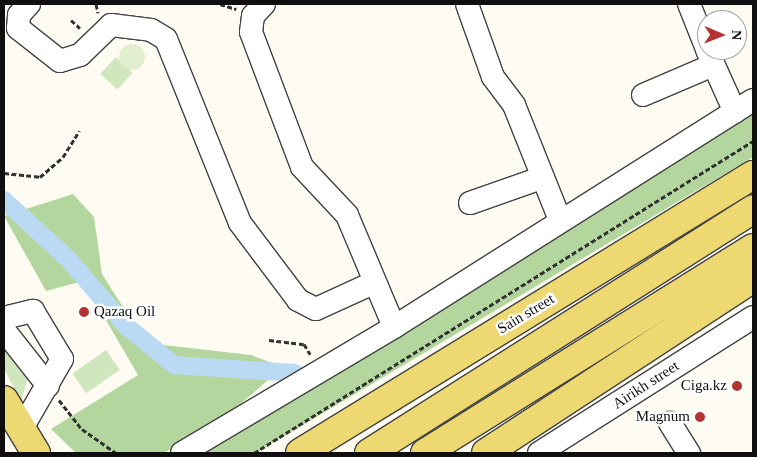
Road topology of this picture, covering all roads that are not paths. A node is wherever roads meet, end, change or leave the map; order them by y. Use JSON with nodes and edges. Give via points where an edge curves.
{"nodes":[{"id":1,"x":29,"y":4,"type":"edge"},
{"id":2,"x":264,"y":4,"type":"edge"},
{"id":3,"x":467,"y":4,"type":"edge"},
{"id":4,"x":689,"y":4,"type":"edge"},
{"id":5,"x":697,"y":24,"type":"edge"},
{"id":6,"x":701,"y":60,"type":"edge"},
{"id":7,"x":712,"y":60,"type":"edge"},
{"id":8,"x":643,"y":95,"type":"dead end"},
{"id":9,"x":744,"y":106,"type":"edge"},
{"id":10,"x":753,"y":175,"type":"edge"},
{"id":11,"x":541,"y":178,"type":"junction"},
{"id":12,"x":470,"y":204,"type":"dead end"},
{"id":13,"x":753,"y":209,"type":"edge"},
{"id":14,"x":560,"y":220,"type":"junction"},
{"id":15,"x":753,"y":248,"type":"edge"},
{"id":16,"x":753,"y":278,"type":"edge"},
{"id":17,"x":373,"y":283,"type":"junction"},
{"id":18,"x":753,"y":317,"type":"edge"},
{"id":19,"x":4,"y":318,"type":"edge"},
{"id":20,"x":394,"y":327,"type":"junction"},
{"id":21,"x":4,"y":330,"type":"edge"},
{"id":22,"x":642,"y":354,"type":"junction"},
{"id":23,"x":657,"y":378,"type":"junction"},
{"id":24,"x":48,"y":386,"type":"junction"},
{"id":25,"x":4,"y":400,"type":"edge"},
{"id":26,"x":670,"y":423,"type":"dead end"},
{"id":27,"x":21,"y":430,"type":"junction"},
{"id":28,"x":36,"y":453,"type":"edge"},
{"id":29,"x":48,"y":453,"type":"edge"},
{"id":30,"x":182,"y":453,"type":"edge"},
{"id":31,"x":300,"y":453,"type":"edge"},
{"id":32,"x":369,"y":453,"type":"edge"},
{"id":33,"x":425,"y":453,"type":"edge"},
{"id":34,"x":486,"y":453,"type":"edge"},
{"id":35,"x":539,"y":453,"type":"edge"},
{"id":36,"x":689,"y":453,"type":"edge"}],
"edges":[{"from":1,"to":17,"type":"street","via":[[19,15],[18,28],[60,61],[80,54],[111,25],[151,30],[166,40],[240,223],[298,300],[316,309]]},
{"from":2,"to":17,"type":"street","via":[[253,16],[252,32],[302,167],[347,215]]},
{"from":3,"to":11,"type":"street","via":[[493,77],[514,105]]},
{"from":4,"to":5,"type":"street"},
{"from":6,"to":8,"type":"street"},
{"from":7,"to":9,"type":"street"},
{"from":9,"to":14,"type":"street"},
{"from":10,"to":31,"type":"main road","name":"Sain street"},
{"from":11,"to":12,"type":"street"},
{"from":11,"to":14,"type":"street"},
{"from":13,"to":32,"type":"main road"},
{"from":14,"to":20,"type":"street"},
{"from":15,"to":33,"type":"main road"},
{"from":16,"to":22,"type":"main road"},
{"from":17,"to":20,"type":"street"},
{"from":18,"to":23,"type":"street","name":"Airikh street"},
{"from":19,"to":24,"type":"street","via":[[33,311],[62,359]]},
{"from":20,"to":30,"type":"street"},
{"from":21,"to":24,"type":"street"},
{"from":22,"to":23,"type":"street"},
{"from":22,"to":34,"type":"main road"},
{"from":23,"to":35,"type":"street","name":"Airikh street"},
{"from":24,"to":27,"type":"street"},
{"from":25,"to":27,"type":"main road"},
{"from":26,"to":36,"type":"street"},
{"from":27,"to":28,"type":"main road"},
{"from":27,"to":29,"type":"main road"}]}
